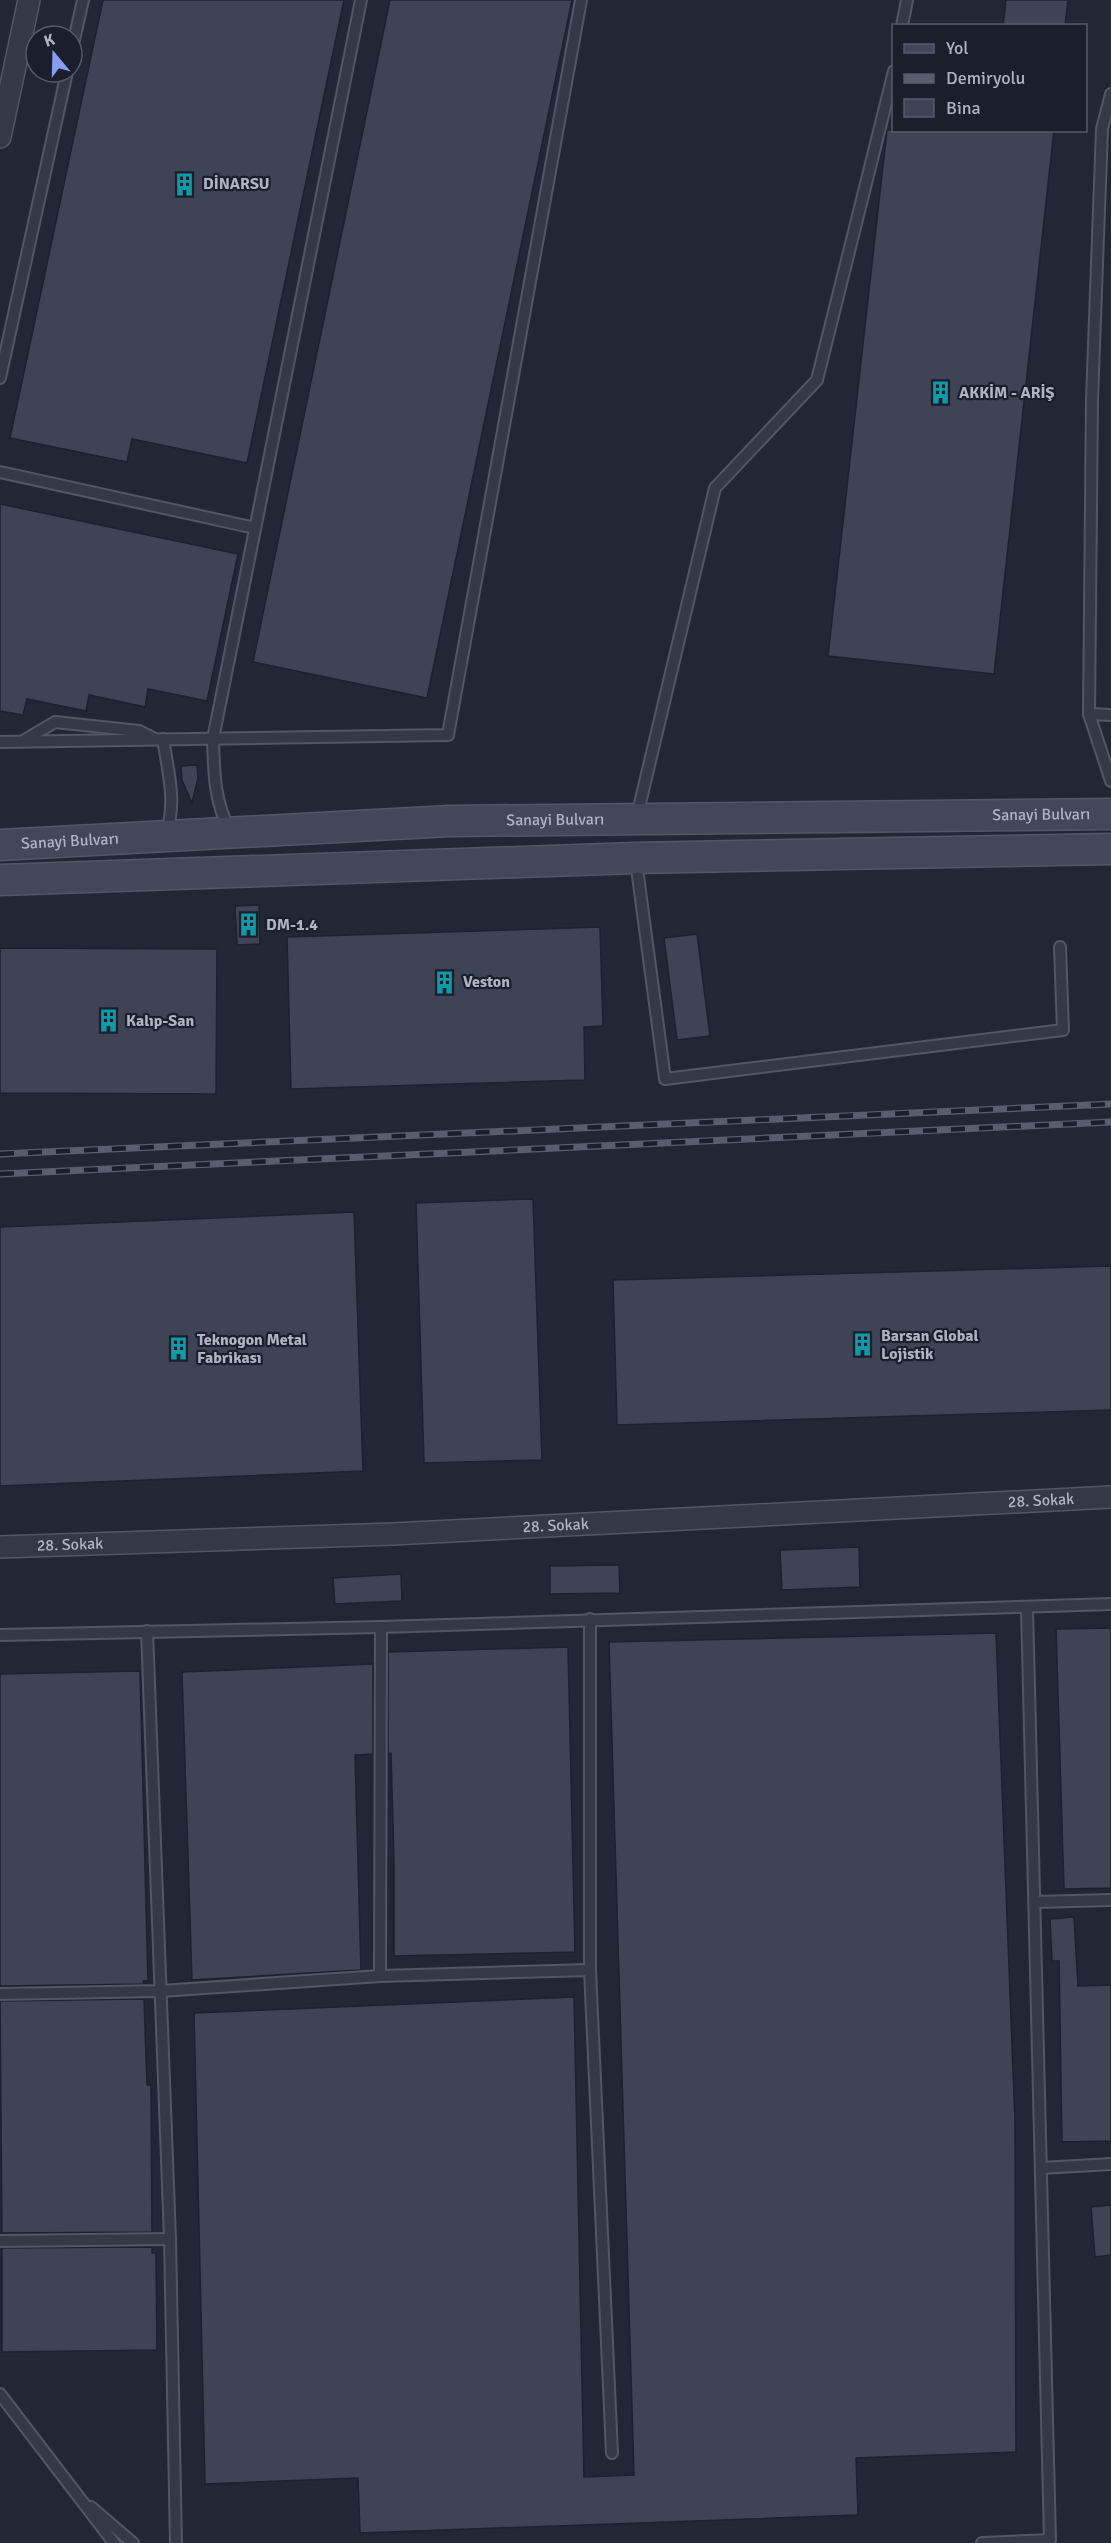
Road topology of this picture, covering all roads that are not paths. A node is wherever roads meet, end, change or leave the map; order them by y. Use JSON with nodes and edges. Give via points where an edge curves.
{"nodes":[{"id":1,"x":28,"y":0,"type":"edge"},
{"id":2,"x":83,"y":0,"type":"edge"},
{"id":3,"x":361,"y":0,"type":"edge"},
{"id":4,"x":581,"y":0,"type":"edge"},
{"id":5,"x":906,"y":0,"type":"edge"},
{"id":6,"x":78,"y":24,"type":"edge"},
{"id":7,"x":902,"y":24,"type":"edge"},
{"id":8,"x":892,"y":79,"type":"edge"},
{"id":9,"x":64,"y":84,"type":"edge"},
{"id":10,"x":1111,"y":94,"type":"edge"},
{"id":11,"x":0,"y":137,"type":"edge"},
{"id":12,"x":0,"y":378,"type":"edge"},
{"id":13,"x":0,"y":472,"type":"edge"},
{"id":14,"x":255,"y":528,"type":"junction"},
{"id":15,"x":1089,"y":714,"type":"junction"},
{"id":16,"x":1111,"y":715,"type":"edge"},
{"id":17,"x":213,"y":739,"type":"junction"},
{"id":18,"x":160,"y":740,"type":"junction"},
{"id":19,"x":0,"y":742,"type":"edge"},
{"id":20,"x":23,"y":742,"type":"junction"},
{"id":21,"x":1111,"y":781,"type":"edge"},
{"id":22,"x":1111,"y":814,"type":"edge"},
{"id":23,"x":637,"y":819,"type":"junction"},
{"id":24,"x":231,"y":833,"type":"junction"},
{"id":25,"x":165,"y":837,"type":"junction"},
{"id":26,"x":0,"y":845,"type":"edge"},
{"id":27,"x":1111,"y":849,"type":"edge"},
{"id":28,"x":635,"y":858,"type":"junction"},
{"id":29,"x":0,"y":880,"type":"edge"},
{"id":30,"x":1060,"y":947,"type":"dead end"},
{"id":31,"x":1111,"y":1497,"type":"edge"},
{"id":32,"x":0,"y":1547,"type":"edge"},
{"id":33,"x":1111,"y":1604,"type":"edge"},
{"id":34,"x":1027,"y":1608,"type":"junction"},
{"id":35,"x":590,"y":1619,"type":"junction"},
{"id":36,"x":381,"y":1627,"type":"junction"},
{"id":37,"x":147,"y":1631,"type":"junction"},
{"id":38,"x":0,"y":1635,"type":"edge"},
{"id":39,"x":1111,"y":1900,"type":"edge"},
{"id":40,"x":1035,"y":1902,"type":"junction"},
{"id":41,"x":590,"y":1970,"type":"junction"},
{"id":42,"x":380,"y":1976,"type":"junction"},
{"id":43,"x":161,"y":1991,"type":"junction"},
{"id":44,"x":0,"y":1994,"type":"edge"},
{"id":45,"x":1111,"y":2164,"type":"edge"},
{"id":46,"x":1041,"y":2168,"type":"junction"},
{"id":47,"x":170,"y":2239,"type":"junction"},
{"id":48,"x":0,"y":2241,"type":"edge"},
{"id":49,"x":0,"y":2394,"type":"edge"},
{"id":50,"x":612,"y":2453,"type":"dead end"},
{"id":51,"x":73,"y":2492,"type":"junction"},
{"id":52,"x":114,"y":2543,"type":"edge"},
{"id":53,"x":133,"y":2543,"type":"edge"},
{"id":54,"x":176,"y":2543,"type":"edge"},
{"id":55,"x":982,"y":2543,"type":"edge"}],
"edges":[{"from":1,"to":11,"type":"street"},
{"from":2,"to":6,"type":"lane"},
{"from":3,"to":14,"type":"lane"},
{"from":4,"to":17,"type":"lane","via":[[448,735]]},
{"from":5,"to":7,"type":"lane"},
{"from":8,"to":23,"type":"lane","via":[[817,380],[715,488]]},
{"from":9,"to":12,"type":"lane"},
{"from":10,"to":15,"type":"lane","via":[[1102,129],[1092,399]]},
{"from":13,"to":14,"type":"lane"},
{"from":14,"to":17,"type":"lane"},
{"from":15,"to":16,"type":"lane"},
{"from":15,"to":21,"type":"lane"},
{"from":17,"to":18,"type":"lane"},
{"from":17,"to":24,"type":"lane","via":[[214,788]]},
{"from":18,"to":20,"type":"lane"},
{"from":18,"to":20,"type":"lane","via":[[139,731],[55,722]]},
{"from":18,"to":25,"type":"lane","via":[[172,790],[172,817]]},
{"from":19,"to":20,"type":"lane"},
{"from":22,"to":23,"type":"main road","name":"Sanayi Bulvarı"},
{"from":23,"to":24,"type":"main road","name":"Sanayi Bulvarı","via":[[450,821]]},
{"from":24,"to":25,"type":"main road","name":"Sanayi Bulvarı"},
{"from":25,"to":26,"type":"main road","name":"Sanayi Bulvarı"},
{"from":27,"to":28,"type":"main road"},
{"from":28,"to":29,"type":"main road"},
{"from":28,"to":30,"type":"lane","via":[[665,1078],[1063,1030]]},
{"from":31,"to":32,"type":"street","name":"28. Sokak","via":[[393,1534]]},
{"from":33,"to":34,"type":"lane"},
{"from":34,"to":35,"type":"lane"},
{"from":34,"to":40,"type":"lane"},
{"from":35,"to":36,"type":"lane"},
{"from":35,"to":41,"type":"lane"},
{"from":36,"to":37,"type":"lane"},
{"from":36,"to":42,"type":"lane"},
{"from":37,"to":38,"type":"lane"},
{"from":37,"to":43,"type":"lane"},
{"from":39,"to":40,"type":"lane"},
{"from":40,"to":46,"type":"lane"},
{"from":41,"to":42,"type":"lane"},
{"from":41,"to":50,"type":"lane"},
{"from":42,"to":43,"type":"lane"},
{"from":43,"to":44,"type":"lane"},
{"from":43,"to":47,"type":"lane"},
{"from":45,"to":46,"type":"lane"},
{"from":46,"to":55,"type":"lane","via":[[1050,2540]]},
{"from":47,"to":48,"type":"lane"},
{"from":47,"to":54,"type":"lane"},
{"from":49,"to":51,"type":"lane"},
{"from":51,"to":52,"type":"lane"},
{"from":51,"to":53,"type":"lane"}]}
